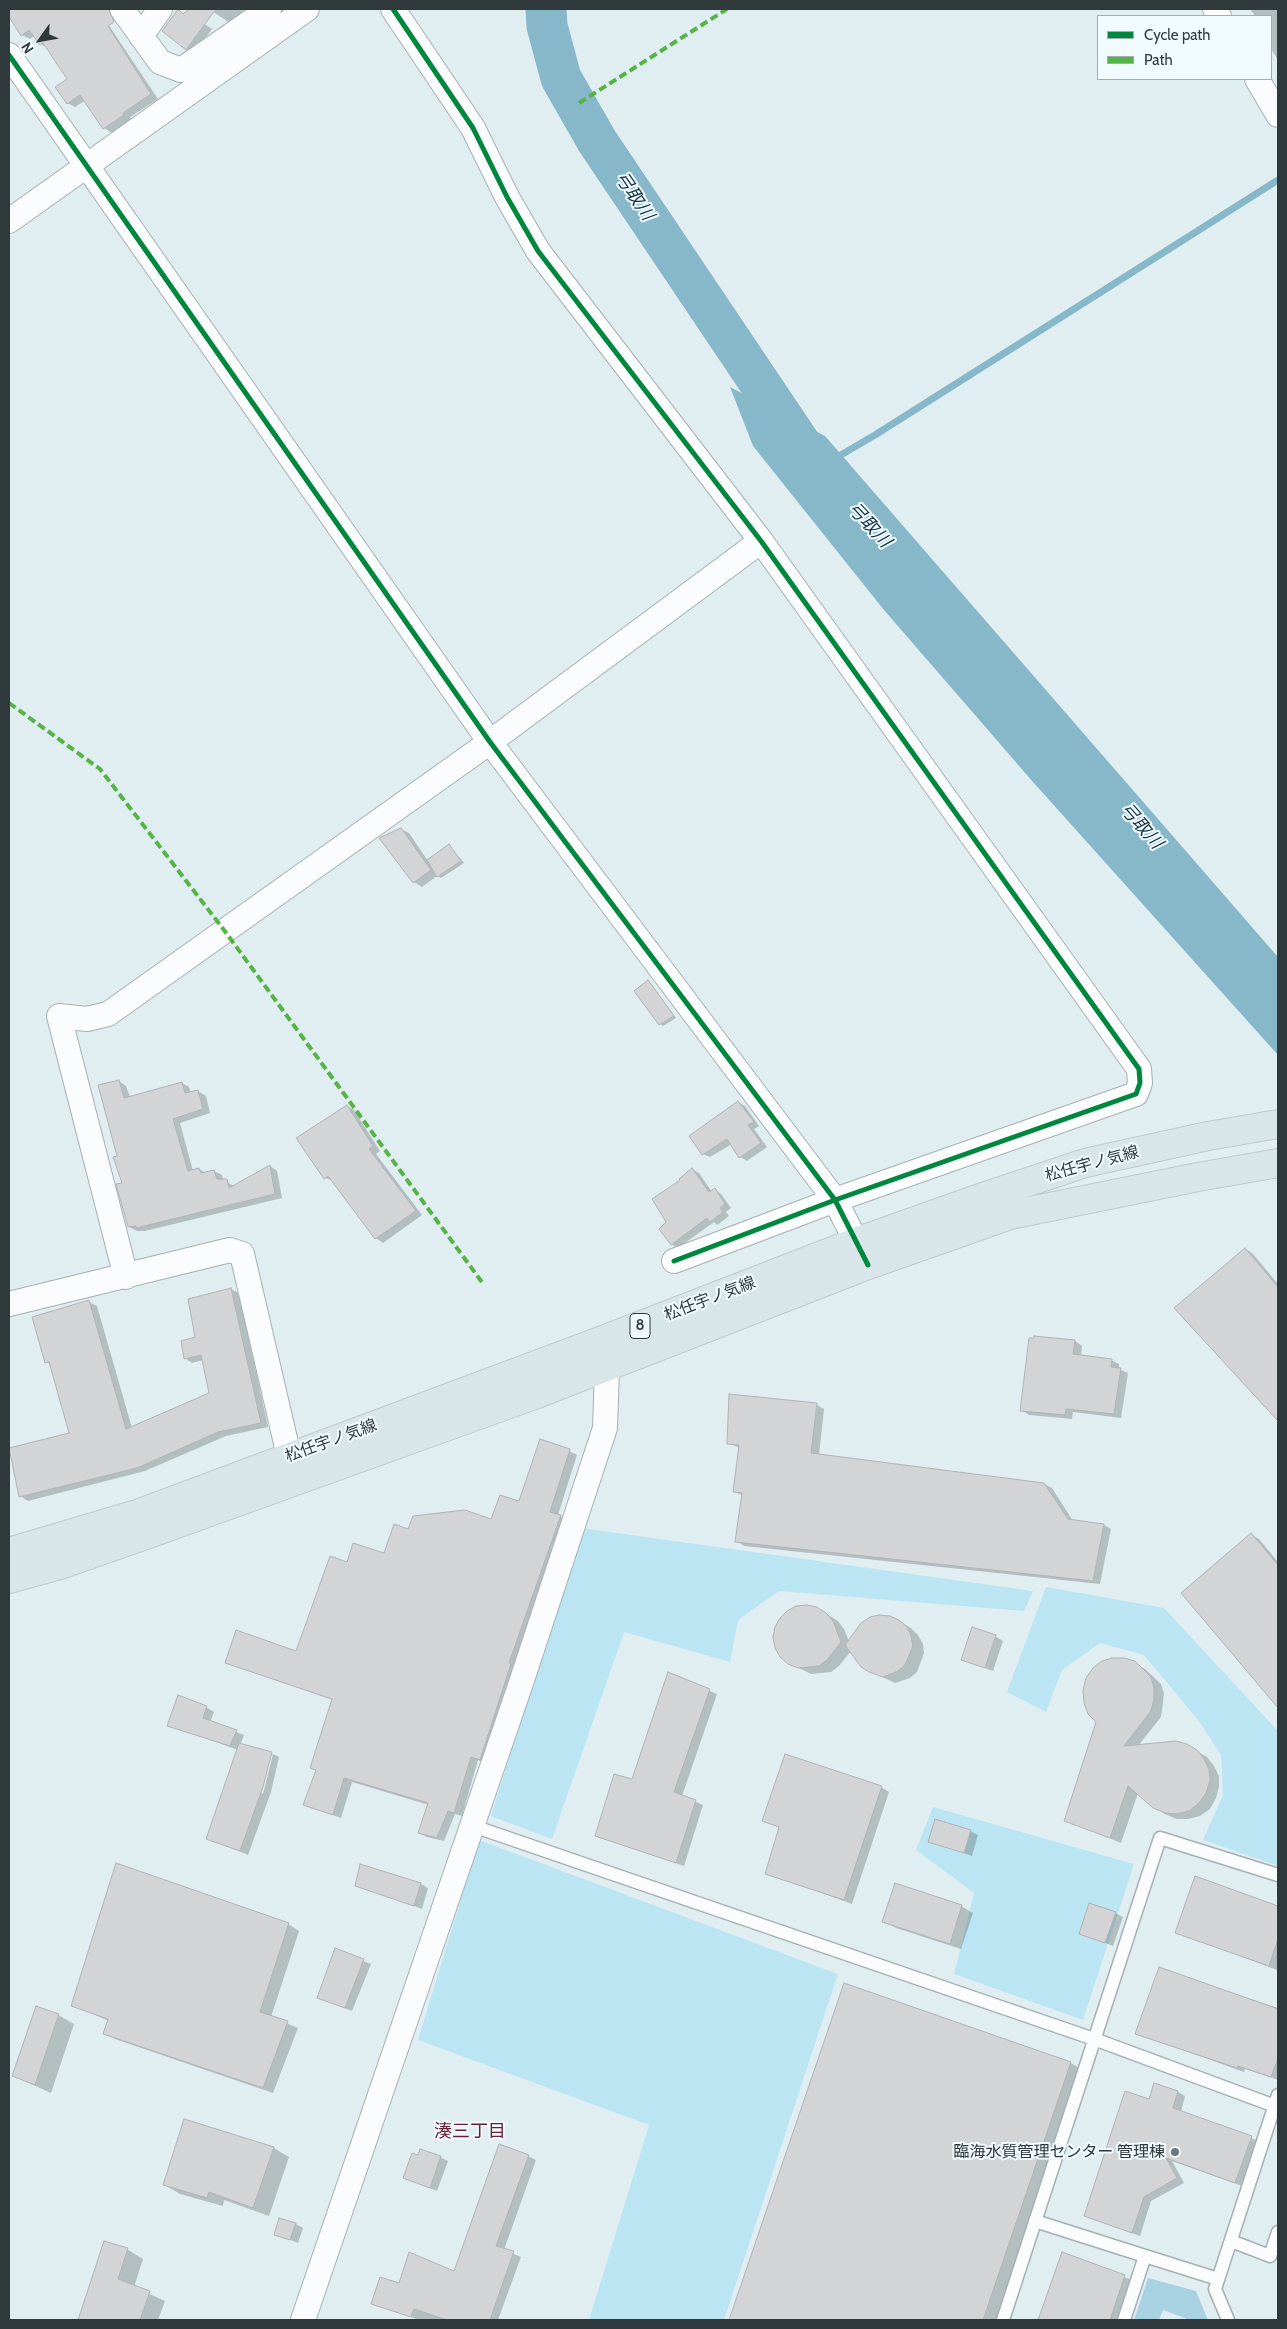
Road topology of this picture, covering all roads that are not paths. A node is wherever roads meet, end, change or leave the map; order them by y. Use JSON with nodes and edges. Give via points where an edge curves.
{"nodes":[{"id":1,"x":122,"y":9,"type":"edge"},
{"id":2,"x":160,"y":9,"type":"edge"},
{"id":3,"x":269,"y":9,"type":"edge"},
{"id":4,"x":307,"y":9,"type":"edge"},
{"id":5,"x":393,"y":9,"type":"edge"},
{"id":6,"x":141,"y":36,"type":"junction"},
{"id":7,"x":9,"y":55,"type":"edge"},
{"id":8,"x":1258,"y":80,"type":"edge"},
{"id":9,"x":1278,"y":115,"type":"edge"},
{"id":10,"x":86,"y":164,"type":"junction"},
{"id":11,"x":9,"y":221,"type":"edge"},
{"id":12,"x":762,"y":541,"type":"junction"},
{"id":13,"x":490,"y":742,"type":"junction"},
{"id":14,"x":1278,"y":1124,"type":"edge"},
{"id":15,"x":1278,"y":1163,"type":"edge"},
{"id":16,"x":836,"y":1200,"type":"junction"},
{"id":17,"x":862,"y":1254,"type":"junction"},
{"id":18,"x":674,"y":1262,"type":"dead end"},
{"id":19,"x":126,"y":1277,"type":"junction"},
{"id":20,"x":9,"y":1304,"type":"edge"},
{"id":21,"x":600,"y":1341,"type":"junction"},
{"id":22,"x":607,"y":1368,"type":"junction"},
{"id":23,"x":294,"y":1468,"type":"junction"},
{"id":24,"x":9,"y":1552,"type":"edge"},
{"id":25,"x":9,"y":1579,"type":"edge"},
{"id":26,"x":473,"y":1826,"type":"junction"},
{"id":27,"x":1278,"y":1875,"type":"edge"},
{"id":28,"x":1094,"y":2039,"type":"junction"},
{"id":29,"x":1276,"y":2100,"type":"edge"},
{"id":30,"x":1035,"y":2221,"type":"junction"},
{"id":31,"x":1278,"y":2232,"type":"edge"},
{"id":32,"x":1231,"y":2241,"type":"junction"},
{"id":33,"x":1145,"y":2256,"type":"junction"},
{"id":34,"x":1218,"y":2279,"type":"junction"},
{"id":35,"x":303,"y":2320,"type":"edge"},
{"id":36,"x":1003,"y":2320,"type":"edge"},
{"id":37,"x":1124,"y":2320,"type":"edge"},
{"id":38,"x":1228,"y":2320,"type":"edge"}],
"edges":[{"from":1,"to":6,"type":"street"},
{"from":2,"to":6,"type":"street"},
{"from":3,"to":6,"type":"street","via":[[181,70],[160,62]]},
{"from":4,"to":10,"type":"street"},
{"from":5,"to":12,"type":"street","via":[[472,128],[538,251]]},
{"from":7,"to":10,"type":"street"},
{"from":8,"to":9,"type":"street"},
{"from":10,"to":11,"type":"street"},
{"from":10,"to":13,"type":"street"},
{"from":12,"to":13,"type":"street"},
{"from":12,"to":16,"type":"street","via":[[1139,1069],[1140,1083],[1136,1094]]},
{"from":13,"to":16,"type":"street"},
{"from":13,"to":19,"type":"street","via":[[108,1014],[86,1019],[59,1016]]},
{"from":14,"to":17,"type":"main road","name":"松任宇ノ気線","number":"8","via":[[1085,1163],[983,1196]]},
{"from":15,"to":17,"type":"main road","name":"松任宇ノ気線","number":"8","via":[[1010,1215]]},
{"from":16,"to":17,"type":"street"},
{"from":16,"to":18,"type":"street"},
{"from":17,"to":21,"type":"main road","name":"松任宇ノ気線","number":"8"},
{"from":17,"to":22,"type":"main road","name":"松任宇ノ気線","number":"8"},
{"from":19,"to":20,"type":"street"},
{"from":19,"to":23,"type":"street","via":[[230,1250],[242,1254]]},
{"from":21,"to":22,"type":"street"},
{"from":21,"to":23,"type":"main road","name":"松任宇ノ気線","number":"8"},
{"from":22,"to":23,"type":"main road","name":"松任宇ノ気線","number":"8"},
{"from":22,"to":26,"type":"street","via":[[605,1428]]},
{"from":23,"to":24,"type":"main road","name":"松任宇ノ気線","number":"8"},
{"from":23,"to":25,"type":"main road","name":"松任宇ノ気線","number":"8","via":[[79,1558]]},
{"from":26,"to":28,"type":"lane"},
{"from":26,"to":35,"type":"street"},
{"from":27,"to":28,"type":"lane","via":[[1160,1838]]},
{"from":28,"to":29,"type":"lane"},
{"from":28,"to":30,"type":"lane"},
{"from":29,"to":32,"type":"lane"},
{"from":30,"to":33,"type":"lane"},
{"from":30,"to":36,"type":"lane"},
{"from":31,"to":32,"type":"lane","via":[[1270,2256]]},
{"from":32,"to":34,"type":"lane"},
{"from":33,"to":34,"type":"lane"},
{"from":33,"to":37,"type":"lane"},
{"from":34,"to":38,"type":"lane","via":[[1215,2289]]}]}
